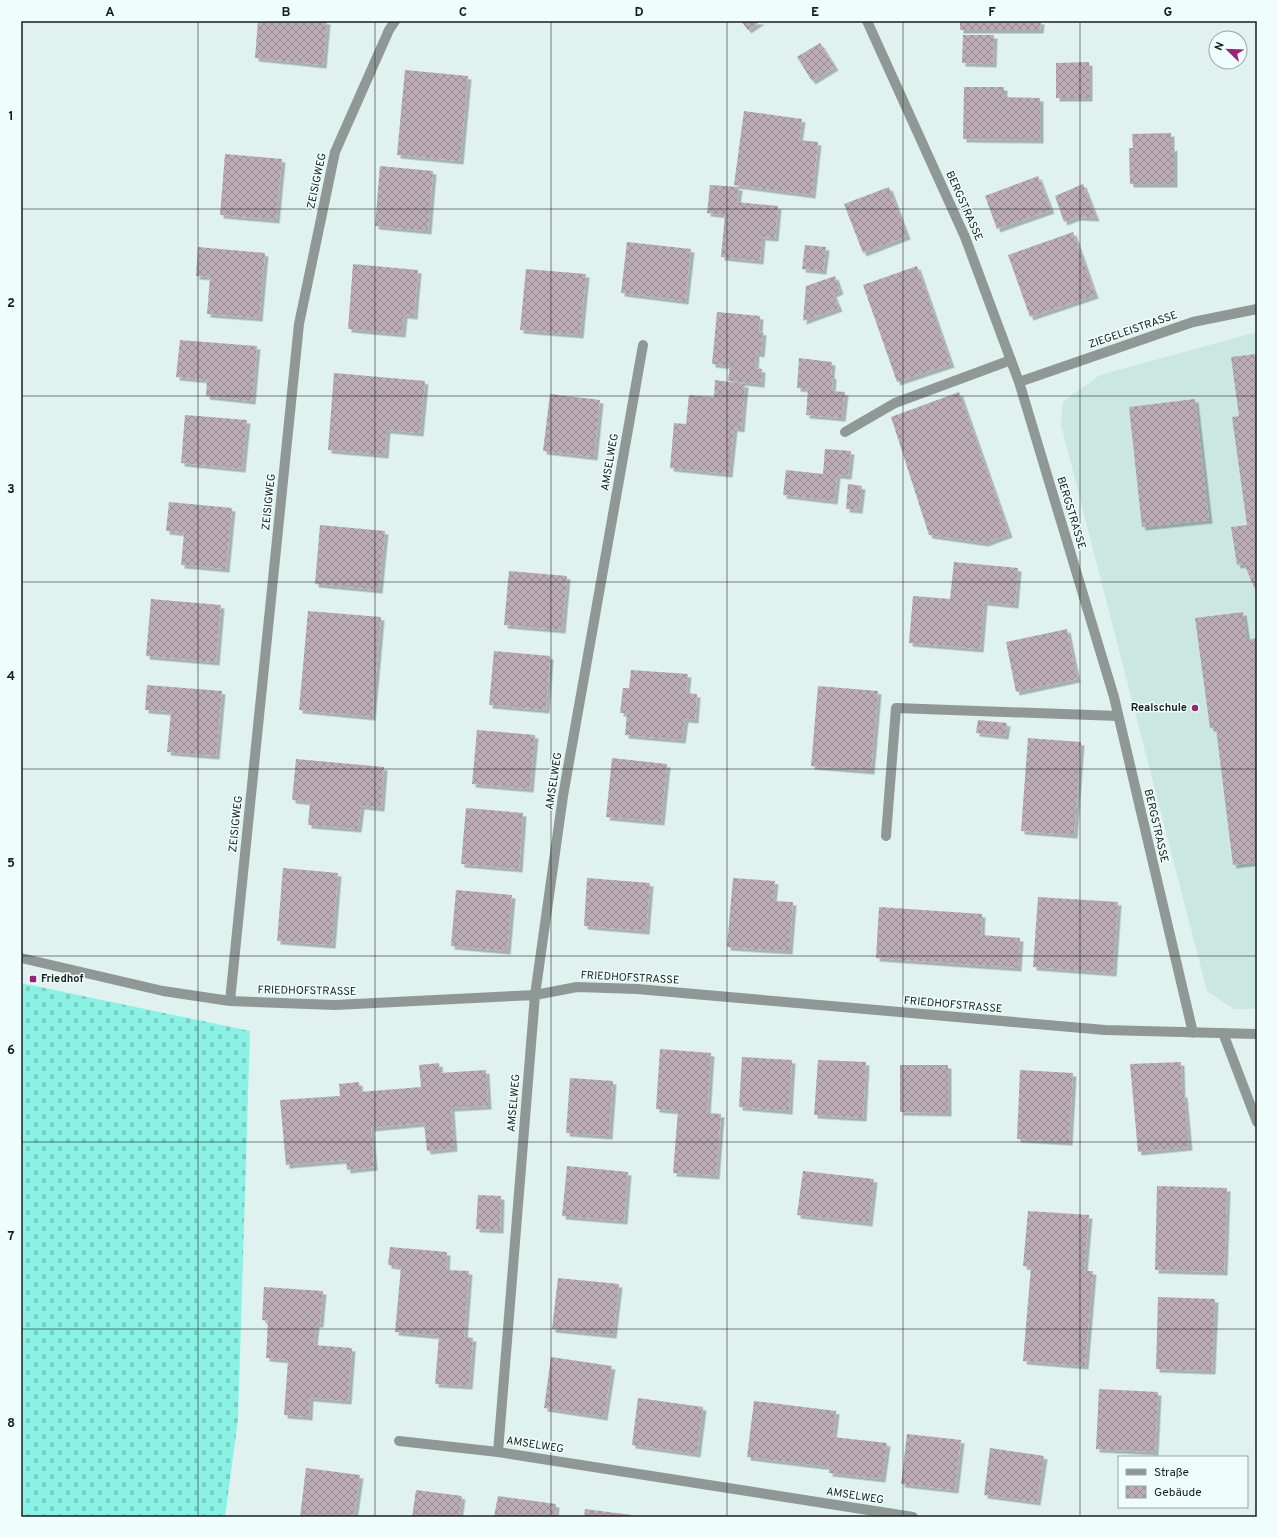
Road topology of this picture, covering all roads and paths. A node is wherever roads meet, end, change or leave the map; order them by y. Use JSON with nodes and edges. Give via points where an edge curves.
{"nodes":[{"id":1,"x":395,"y":21,"type":"edge"},
{"id":2,"x":871,"y":22,"type":"edge"},
{"id":3,"x":1257,"y":309,"type":"edge"},
{"id":4,"x":643,"y":345,"type":"dead end"},
{"id":5,"x":1011,"y":360,"type":"junction"},
{"id":6,"x":1019,"y":382,"type":"junction"},
{"id":7,"x":845,"y":432,"type":"dead end"},
{"id":8,"x":1118,"y":716,"type":"junction"},
{"id":9,"x":886,"y":836,"type":"dead end"},
{"id":10,"x":21,"y":958,"type":"edge"},
{"id":11,"x":535,"y":995,"type":"junction"},
{"id":12,"x":230,"y":1001,"type":"junction"},
{"id":13,"x":1193,"y":1033,"type":"junction"},
{"id":14,"x":1223,"y":1033,"type":"junction"},
{"id":15,"x":1257,"y":1034,"type":"edge"},
{"id":16,"x":1257,"y":1122,"type":"edge"},
{"id":17,"x":399,"y":1441,"type":"dead end"},
{"id":18,"x":498,"y":1452,"type":"junction"},
{"id":19,"x":913,"y":1517,"type":"edge"}],
"edges":[{"from":1,"to":12,"type":"street","name":"ZEISIGWEG","via":[[335,152],[299,324]]},
{"from":2,"to":5,"type":"street","name":"BERGSTRASSE","via":[[965,237]]},
{"from":3,"to":6,"type":"street","name":"ZIEGELEISTRASSE","via":[[1193,322]]},
{"from":4,"to":11,"type":"street","name":"AMSELWEG","via":[[563,796]]},
{"from":5,"to":6,"type":"street","name":"BERGSTRASSE"},
{"from":5,"to":7,"type":"street","via":[[895,403]]},
{"from":6,"to":8,"type":"street","name":"BERGSTRASSE"},
{"from":8,"to":9,"type":"street","via":[[896,708]]},
{"from":8,"to":13,"type":"street","name":"BERGSTRASSE"},
{"from":10,"to":12,"type":"street","name":"FRIEDHOFSTRASSE","via":[[163,991]]},
{"from":11,"to":12,"type":"street","name":"FRIEDHOFSTRASSE","via":[[335,1005]]},
{"from":11,"to":13,"type":"street","name":"FRIEDHOFSTRASSE","via":[[577,987],[637,989],[1105,1030]]},
{"from":11,"to":18,"type":"street","name":"AMSELWEG"},
{"from":13,"to":14,"type":"street","name":"FRIEDHOFSTRASSE"},
{"from":14,"to":15,"type":"street","name":"FRIEDHOFSTRASSE"},
{"from":14,"to":16,"type":"street"},
{"from":17,"to":18,"type":"street"},
{"from":18,"to":19,"type":"street","name":"AMSELWEG"}]}
